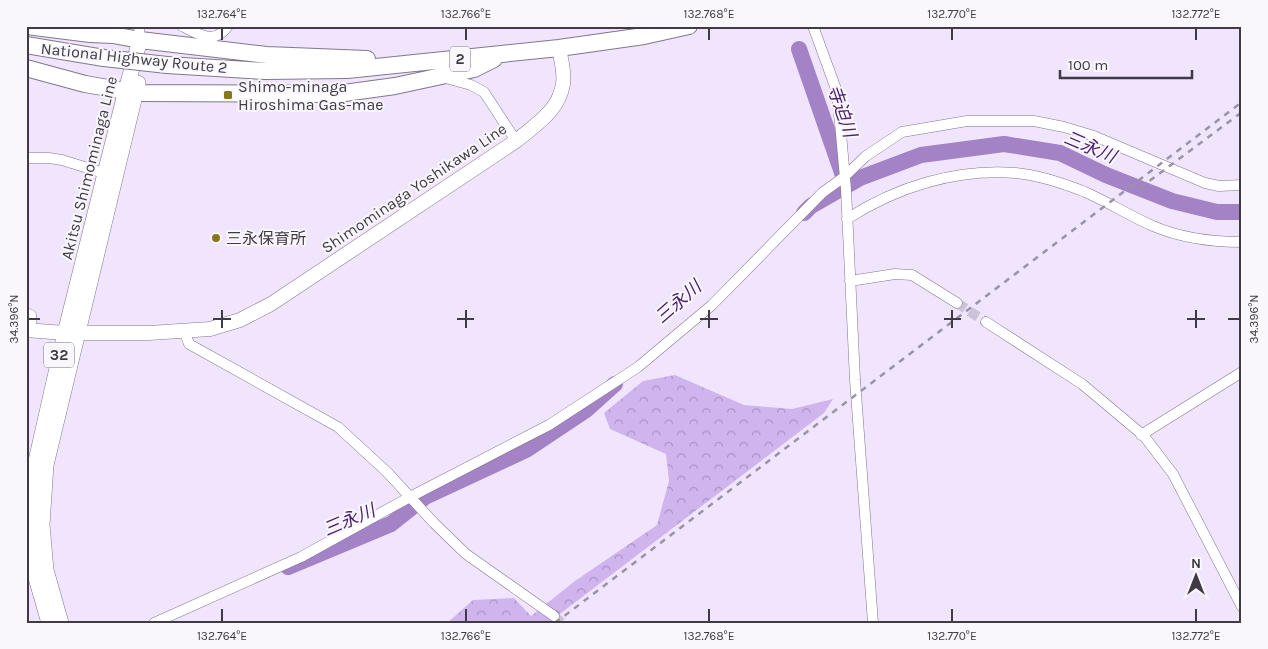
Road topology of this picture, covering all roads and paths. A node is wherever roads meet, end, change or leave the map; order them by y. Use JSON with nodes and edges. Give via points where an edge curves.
{"nodes":[{"id":1,"x":27,"y":26,"type":"edge"},
{"id":2,"x":182,"y":26,"type":"edge"},
{"id":3,"x":228,"y":26,"type":"edge"},
{"id":4,"x":689,"y":26,"type":"edge"},
{"id":5,"x":815,"y":27,"type":"edge"},
{"id":6,"x":140,"y":33,"type":"edge"},
{"id":7,"x":26,"y":45,"type":"edge"},
{"id":8,"x":560,"y":48,"type":"junction"},
{"id":9,"x":503,"y":55,"type":"junction"},
{"id":10,"x":417,"y":63,"type":"junction"},
{"id":11,"x":26,"y":68,"type":"edge"},
{"id":12,"x":438,"y":77,"type":"junction"},
{"id":13,"x":131,"y":92,"type":"junction"},
{"id":14,"x":516,"y":141,"type":"junction"},
{"id":15,"x":26,"y":158,"type":"edge"},
{"id":16,"x":111,"y":175,"type":"junction"},
{"id":17,"x":844,"y":177,"type":"junction"},
{"id":18,"x":1242,"y":185,"type":"edge"},
{"id":19,"x":847,"y":219,"type":"junction"},
{"id":20,"x":1242,"y":242,"type":"edge"},
{"id":21,"x":850,"y":281,"type":"junction"},
{"id":22,"x":957,"y":303,"type":"tunnel mouth"},
{"id":23,"x":26,"y":313,"type":"edge"},
{"id":24,"x":986,"y":322,"type":"tunnel mouth"},
{"id":25,"x":28,"y":330,"type":"edge"},
{"id":26,"x":184,"y":330,"type":"junction"},
{"id":27,"x":71,"y":333,"type":"junction"},
{"id":28,"x":1242,"y":372,"type":"edge"},
{"id":29,"x":1141,"y":435,"type":"junction"},
{"id":30,"x":35,"y":473,"type":"edge"},
{"id":31,"x":411,"y":499,"type":"junction"},
{"id":32,"x":1242,"y":607,"type":"edge"},
{"id":33,"x":554,"y":616,"type":"tunnel mouth"},
{"id":34,"x":49,"y":623,"type":"edge"},
{"id":35,"x":61,"y":623,"type":"edge"},
{"id":36,"x":154,"y":623,"type":"edge"},
{"id":37,"x":873,"y":623,"type":"edge"}],
"edges":[{"from":1,"to":6,"type":"highway","via":[[90,34]]},
{"from":2,"to":3,"type":"street","via":[[200,36],[217,37]]},
{"from":4,"to":8,"type":"highway","name":"National Highway Route 2","number":"2"},
{"from":5,"to":17,"type":"street","via":[[836,89]]},
{"from":6,"to":10,"type":"highway","via":[[267,55]]},
{"from":6,"to":13,"type":"main road","name":"Akitsu Shimominaga Line","number":"32"},
{"from":7,"to":10,"type":"highway","name":"National Highway Route 2","number":"2","bridge":true,"via":[[167,65],[264,71],[347,70]]},
{"from":8,"to":9,"type":"highway","name":"National Highway Route 2","number":"2"},
{"from":8,"to":14,"type":"main road","name":"Shimominaga Yoshikawa Line","via":[[563,83],[559,100],[548,116]]},
{"from":9,"to":10,"type":"highway","name":"National Highway Route 2","number":"2"},
{"from":9,"to":12,"type":"highway","via":[[474,69]]},
{"from":11,"to":13,"type":"highway"},
{"from":12,"to":13,"type":"highway","via":[[337,94]]},
{"from":12,"to":14,"type":"street","via":[[458,80],[484,92]]},
{"from":13,"to":16,"type":"main road","name":"Akitsu Shimominaga Line","number":"32"},
{"from":14,"to":26,"type":"main road","name":"Shimominaga Yoshikawa Line","via":[[271,304],[240,320],[210,329]]},
{"from":15,"to":16,"type":"street","via":[[49,158]]},
{"from":16,"to":27,"type":"main road","name":"Akitsu Shimominaga Line","number":"32"},
{"from":17,"to":18,"type":"street","via":[[866,156],[902,132],[968,120],[1034,121],[1094,136],[1205,183]]},
{"from":17,"to":19,"type":"street"},
{"from":17,"to":31,"type":"street","via":[[822,193],[712,305],[638,367],[549,425]]},
{"from":19,"to":20,"type":"street","via":[[908,188],[941,179],[972,173],[1017,174],[1085,192],[1154,226],[1193,239]]},
{"from":19,"to":21,"type":"street"},
{"from":21,"to":22,"type":"street","via":[[903,273],[919,278]]},
{"from":21,"to":37,"type":"street"},
{"from":23,"to":25,"type":"street","via":[[31,315]]},
{"from":24,"to":29,"type":"street","via":[[1082,384]]},
{"from":25,"to":27,"type":"main road","name":"Shimominaga Yoshikawa Line"},
{"from":26,"to":27,"type":"main road","name":"Shimominaga Yoshikawa Line"},
{"from":26,"to":31,"type":"street","via":[[189,344],[338,427]]},
{"from":27,"to":30,"type":"main road","name":"Akitsu Shimominaga Line","number":"32","via":[[46,465]]},
{"from":28,"to":29,"type":"street"},
{"from":29,"to":32,"type":"street","via":[[1172,474]]},
{"from":30,"to":34,"type":"main road","name":"Akitsu Shimominaga Line","number":"32","via":[[28,524],[32,564]]},
{"from":30,"to":35,"type":"main road","name":"Akitsu Shimominaga Line","number":"32","via":[[46,570]]},
{"from":31,"to":33,"type":"street","via":[[466,554]]},
{"from":31,"to":36,"type":"street","via":[[301,557]]}]}
